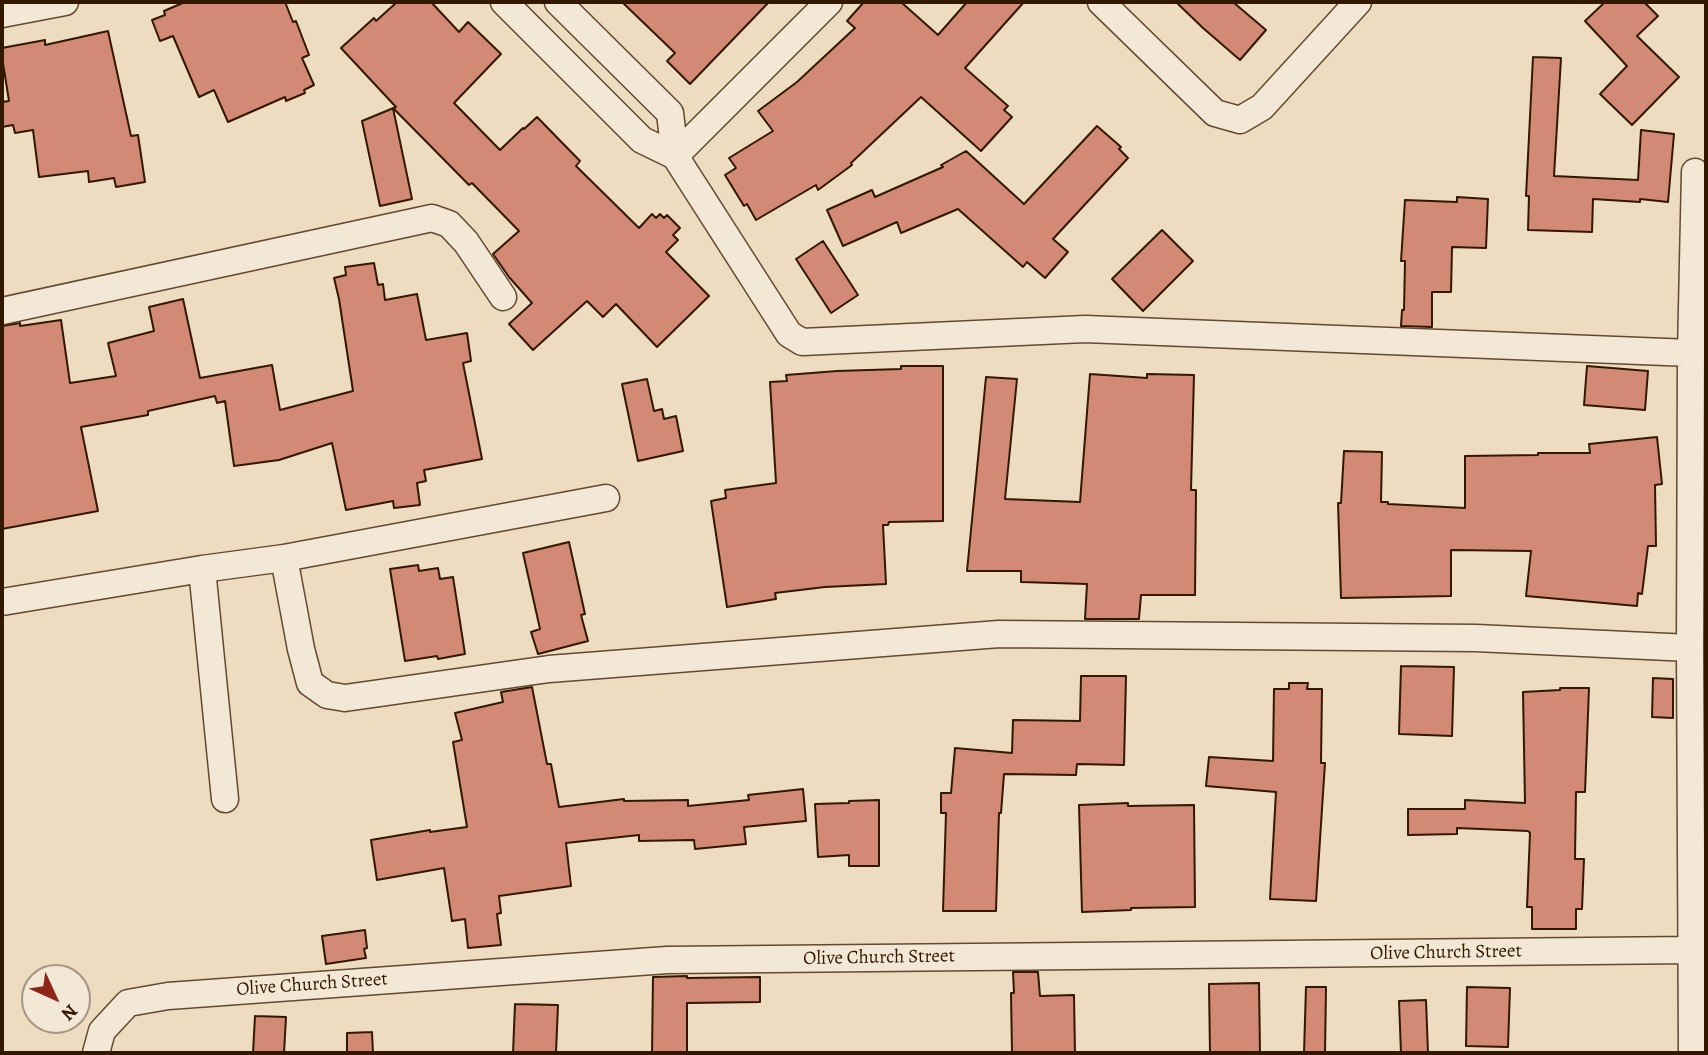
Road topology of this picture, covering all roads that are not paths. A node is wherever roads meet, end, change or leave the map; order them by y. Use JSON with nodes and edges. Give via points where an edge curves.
{"nodes":[{"id":1,"x":65,"y":2,"type":"edge"},
{"id":2,"x":504,"y":2,"type":"edge"},
{"id":3,"x":558,"y":2,"type":"edge"},
{"id":4,"x":829,"y":2,"type":"edge"},
{"id":5,"x":1101,"y":2,"type":"edge"},
{"id":6,"x":1358,"y":2,"type":"edge"},
{"id":7,"x":2,"y":14,"type":"edge"},
{"id":8,"x":675,"y":156,"type":"junction"},
{"id":9,"x":1695,"y":172,"type":"dead end"},
{"id":10,"x":503,"y":297,"type":"dead end"},
{"id":11,"x":2,"y":311,"type":"edge"},
{"id":12,"x":1691,"y":353,"type":"junction"},
{"id":13,"x":606,"y":498,"type":"dead end"},
{"id":14,"x":284,"y":558,"type":"junction"},
{"id":15,"x":202,"y":569,"type":"junction"},
{"id":16,"x":2,"y":602,"type":"edge"},
{"id":17,"x":1690,"y":648,"type":"junction"},
{"id":18,"x":225,"y":799,"type":"dead end"},
{"id":19,"x":1692,"y":950,"type":"junction"},
{"id":20,"x":96,"y":1053,"type":"edge"},
{"id":21,"x":1692,"y":1053,"type":"edge"}],
"edges":[{"from":1,"to":7,"type":"street"},
{"from":2,"to":8,"type":"street","via":[[642,140]]},
{"from":3,"to":8,"type":"street","via":[[670,113]]},
{"from":4,"to":8,"type":"street"},
{"from":5,"to":6,"type":"street","via":[[1216,113],[1240,120],[1262,107]]},
{"from":8,"to":12,"type":"street","via":[[789,334],[802,342],[1085,329]]},
{"from":9,"to":12,"type":"street"},
{"from":10,"to":11,"type":"street","via":[[466,242],[449,224],[432,218]]},
{"from":12,"to":17,"type":"street"},
{"from":13,"to":14,"type":"street"},
{"from":14,"to":15,"type":"street"},
{"from":14,"to":17,"type":"street","via":[[310,683],[327,695],[345,698],[549,669],[999,634],[1476,638]]},
{"from":15,"to":16,"type":"street"},
{"from":15,"to":18,"type":"street"},
{"from":17,"to":19,"type":"street"},
{"from":19,"to":20,"type":"street","name":"Olive Church Street","via":[[667,960],[168,996],[128,1003],[102,1031]]},
{"from":19,"to":21,"type":"street"}]}
